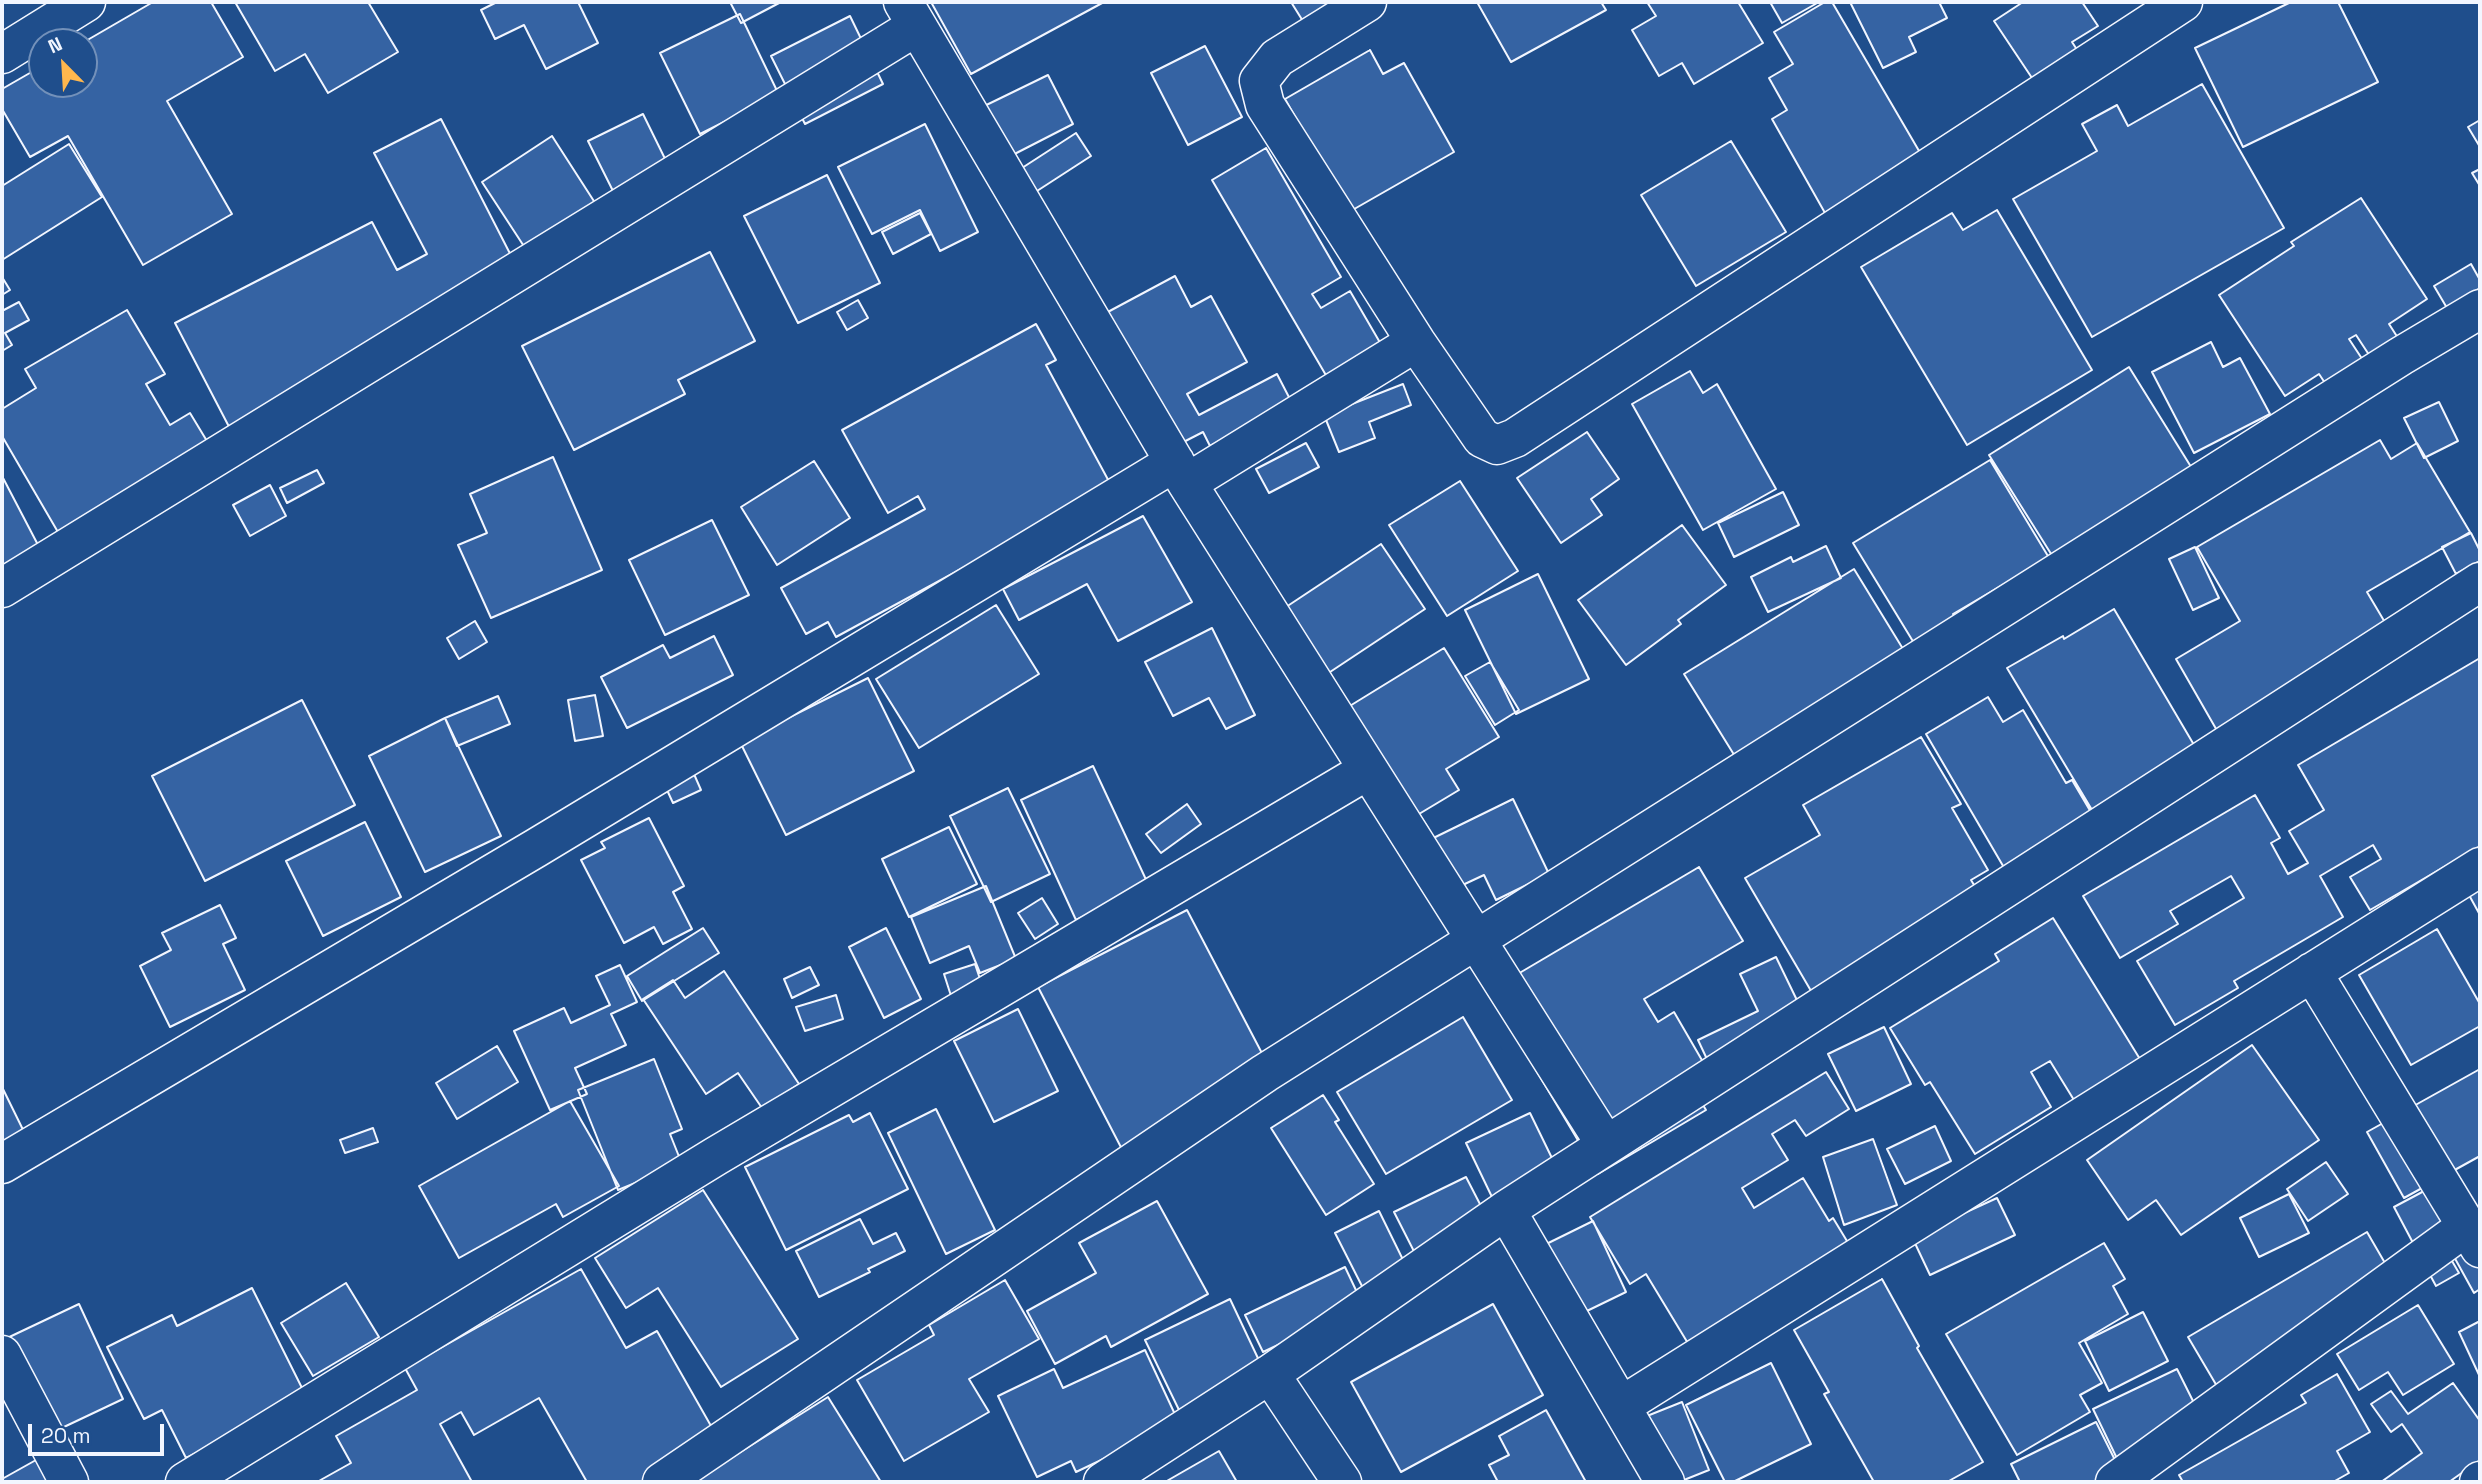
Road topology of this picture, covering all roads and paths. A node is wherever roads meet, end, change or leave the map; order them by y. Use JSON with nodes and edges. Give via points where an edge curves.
{"nodes":[{"id":1,"x":86,"y":2,"type":"edge"},
{"id":2,"x":1367,"y":2,"type":"edge"},
{"id":3,"x":2183,"y":2,"type":"edge"},
{"id":4,"x":910,"y":14,"type":"edge"},
{"id":5,"x":2,"y":54,"type":"edge"},
{"id":6,"x":2480,"y":309,"type":"edge"},
{"id":7,"x":1416,"y":342,"type":"junction"},
{"id":8,"x":1181,"y":472,"type":"junction"},
{"id":9,"x":2480,"y":582,"type":"edge"},
{"id":10,"x":2,"y":587,"type":"edge"},
{"id":11,"x":1368,"y":770,"type":"junction"},
{"id":12,"x":2480,"y":867,"type":"edge"},
{"id":13,"x":1476,"y":942,"type":"junction"},
{"id":14,"x":2312,"y":972,"type":"junction"},
{"id":15,"x":1606,"y":1145,"type":"junction"},
{"id":16,"x":2,"y":1164,"type":"edge"},
{"id":17,"x":1506,"y":1210,"type":"junction"},
{"id":18,"x":2474,"y":1237,"type":"edge"},
{"id":19,"x":2,"y":1355,"type":"edge"},
{"id":20,"x":1270,"y":1374,"type":"junction"},
{"id":21,"x":1621,"y":1406,"type":"junction"},
{"id":22,"x":69,"y":1482,"type":"edge"},
{"id":23,"x":185,"y":1482,"type":"edge"},
{"id":24,"x":662,"y":1482,"type":"edge"},
{"id":25,"x":1103,"y":1482,"type":"edge"},
{"id":26,"x":1342,"y":1482,"type":"edge"},
{"id":27,"x":1665,"y":1482,"type":"edge"},
{"id":28,"x":2115,"y":1482,"type":"edge"}],
"edges":[{"from":1,"to":5,"type":"street"},
{"from":2,"to":7,"type":"street","via":[[1277,58],[1259,81],[1265,105]]},
{"from":3,"to":7,"type":"street","via":[[1515,438],[1497,445],[1482,438]]},
{"from":4,"to":8,"type":"street"},
{"from":4,"to":10,"type":"street"},
{"from":6,"to":13,"type":"street"},
{"from":7,"to":8,"type":"street"},
{"from":8,"to":11,"type":"street"},
{"from":8,"to":16,"type":"street"},
{"from":9,"to":15,"type":"street"},
{"from":11,"to":13,"type":"street"},
{"from":11,"to":23,"type":"street","via":[[728,1149]]},
{"from":12,"to":14,"type":"street"},
{"from":13,"to":15,"type":"street"},
{"from":13,"to":24,"type":"street","via":[[1265,1073]]},
{"from":14,"to":18,"type":"street"},
{"from":14,"to":21,"type":"street"},
{"from":15,"to":17,"type":"street"},
{"from":17,"to":20,"type":"street"},
{"from":17,"to":21,"type":"street"},
{"from":18,"to":28,"type":"street"},
{"from":19,"to":22,"type":"street"},
{"from":20,"to":25,"type":"street"},
{"from":20,"to":26,"type":"street"},
{"from":21,"to":27,"type":"street"}]}
